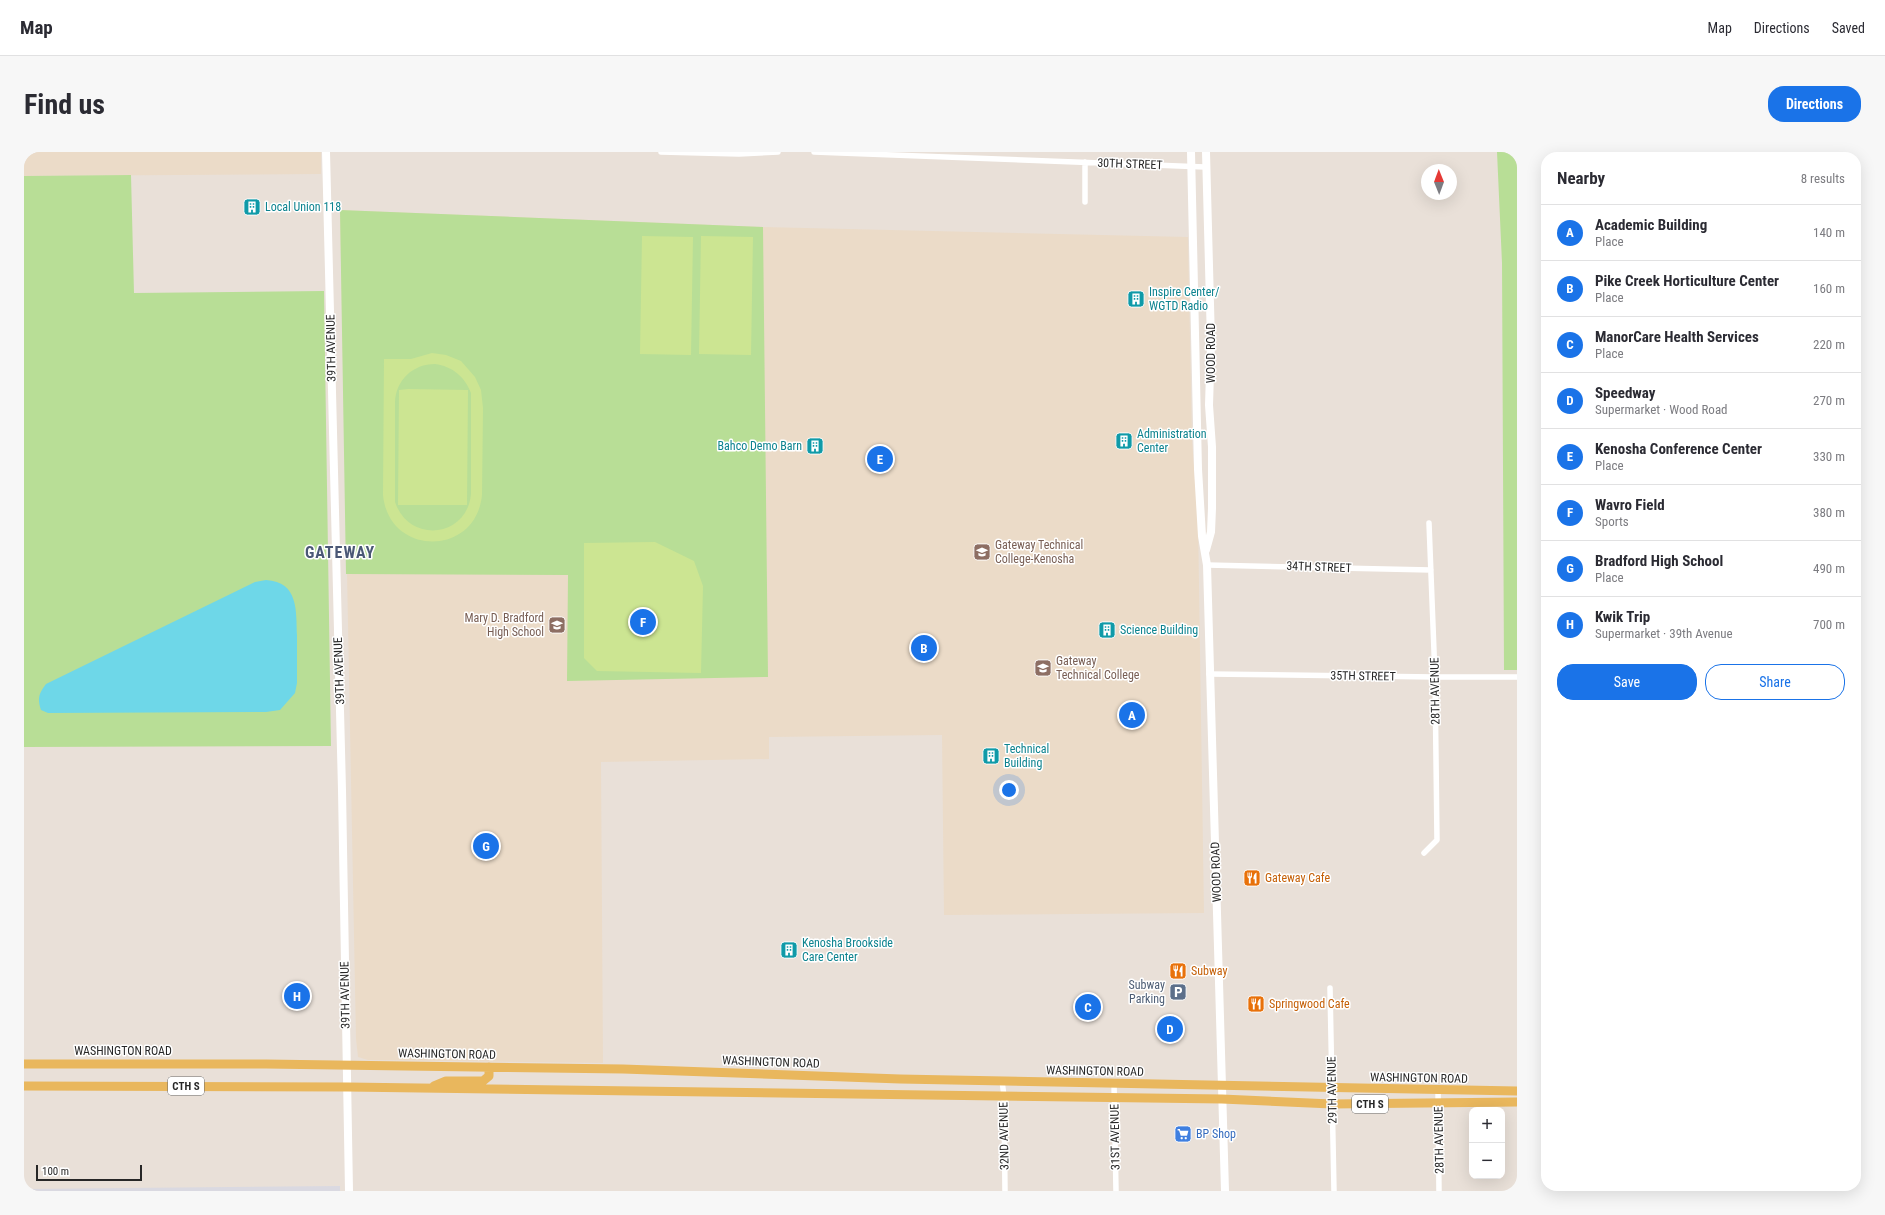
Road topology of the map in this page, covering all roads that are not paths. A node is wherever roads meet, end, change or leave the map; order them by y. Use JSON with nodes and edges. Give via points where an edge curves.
{"nodes":[{"id":1,"x":326,"y":152,"type":"edge"},
{"id":2,"x":661,"y":152,"type":"edge"},
{"id":3,"x":778,"y":152,"type":"edge"},
{"id":4,"x":814,"y":152,"type":"edge"},
{"id":5,"x":1191,"y":152,"type":"edge"},
{"id":6,"x":1206,"y":152,"type":"edge"},
{"id":7,"x":910,"y":154,"type":"edge"},
{"id":8,"x":1085,"y":162,"type":"junction"},
{"id":9,"x":1191,"y":166,"type":"junction"},
{"id":10,"x":1205,"y":167,"type":"junction"},
{"id":11,"x":1085,"y":202,"type":"dead end"},
{"id":12,"x":1429,"y":523,"type":"dead end"},
{"id":13,"x":1206,"y":553,"type":"junction"},
{"id":14,"x":1207,"y":565,"type":"junction"},
{"id":15,"x":1431,"y":570,"type":"junction"},
{"id":16,"x":1210,"y":674,"type":"junction"},
{"id":17,"x":1517,"y":677,"type":"edge"},
{"id":18,"x":1435,"y":678,"type":"junction"},
{"id":19,"x":1424,"y":853,"type":"dead end"},
{"id":20,"x":1330,"y":988,"type":"dead end"},
{"id":21,"x":24,"y":1064,"type":"edge"},
{"id":22,"x":347,"y":1065,"type":"junction"},
{"id":23,"x":489,"y":1067,"type":"junction"},
{"id":24,"x":953,"y":1080,"type":"junction"},
{"id":25,"x":1002,"y":1081,"type":"junction"},
{"id":26,"x":1114,"y":1083,"type":"junction"},
{"id":27,"x":24,"y":1086,"type":"edge"},
{"id":28,"x":1223,"y":1086,"type":"junction"},
{"id":29,"x":348,"y":1087,"type":"junction"},
{"id":30,"x":429,"y":1088,"type":"junction"},
{"id":31,"x":1332,"y":1088,"type":"junction"},
{"id":32,"x":1438,"y":1090,"type":"junction"},
{"id":33,"x":1517,"y":1091,"type":"edge"},
{"id":34,"x":953,"y":1095,"type":"junction"},
{"id":35,"x":1004,"y":1096,"type":"junction"},
{"id":36,"x":1114,"y":1098,"type":"junction"},
{"id":37,"x":1222,"y":1099,"type":"junction"},
{"id":38,"x":1517,"y":1102,"type":"edge"},
{"id":39,"x":1332,"y":1104,"type":"junction"},
{"id":40,"x":1438,"y":1104,"type":"junction"},
{"id":41,"x":348,"y":1191,"type":"edge"},
{"id":42,"x":1005,"y":1191,"type":"edge"},
{"id":43,"x":1116,"y":1191,"type":"edge"},
{"id":44,"x":1225,"y":1191,"type":"edge"},
{"id":45,"x":1334,"y":1191,"type":"edge"},
{"id":46,"x":1440,"y":1191,"type":"edge"}],
"edges":[{"from":1,"to":22,"type":"street","name":"39TH AVENUE"},
{"from":2,"to":3,"type":"street"},
{"from":4,"to":7,"type":"street","name":"30TH STREET"},
{"from":5,"to":9,"type":"street","name":"WOOD ROAD"},
{"from":6,"to":10,"type":"street","name":"WOOD ROAD"},
{"from":7,"to":8,"type":"street","name":"30TH STREET"},
{"from":8,"to":9,"type":"street","name":"30TH STREET"},
{"from":8,"to":11,"type":"street"},
{"from":9,"to":10,"type":"street","name":"30TH STREET"},
{"from":9,"to":13,"type":"street","name":"WOOD ROAD","via":[[1198,469],[1202,536]]},
{"from":10,"to":13,"type":"street","name":"WOOD ROAD","via":[[1210,250],[1209,405],[1212,447],[1212,516]]},
{"from":12,"to":15,"type":"street","name":"28TH AVENUE"},
{"from":13,"to":14,"type":"street","name":"WOOD ROAD"},
{"from":14,"to":15,"type":"street","name":"34TH STREET"},
{"from":14,"to":16,"type":"street","name":"WOOD ROAD"},
{"from":15,"to":18,"type":"street","name":"28TH AVENUE"},
{"from":16,"to":18,"type":"street","name":"35TH STREET"},
{"from":16,"to":28,"type":"street","name":"WOOD ROAD"},
{"from":17,"to":18,"type":"street","name":"35TH STREET"},
{"from":18,"to":19,"type":"street","name":"28TH AVENUE","via":[[1437,840]]},
{"from":20,"to":31,"type":"street","name":"29TH AVENUE"},
{"from":21,"to":22,"type":"main road","name":"WASHINGTON ROAD","number":"CTH S"},
{"from":22,"to":23,"type":"main road","name":"WASHINGTON ROAD"},
{"from":22,"to":29,"type":"street","name":"39TH AVENUE"},
{"from":23,"to":24,"type":"main road","name":"WASHINGTON ROAD"},
{"from":23,"to":30,"type":"main road","via":[[489,1076],[483,1081],[446,1081]]},
{"from":24,"to":25,"type":"main road","name":"WASHINGTON ROAD"},
{"from":24,"to":34,"type":"main road"},
{"from":25,"to":26,"type":"main road","name":"WASHINGTON ROAD","number":"CTH S"},
{"from":25,"to":35,"type":"street","name":"32ND AVENUE"},
{"from":26,"to":28,"type":"main road","name":"WASHINGTON ROAD","number":"CTH S"},
{"from":26,"to":36,"type":"street","name":"31ST AVENUE"},
{"from":27,"to":29,"type":"main road","name":"WASHINGTON ROAD","number":"CTH S"},
{"from":28,"to":31,"type":"main road","name":"WASHINGTON ROAD","number":"CTH S"},
{"from":28,"to":37,"type":"street","name":"WOOD ROAD"},
{"from":29,"to":30,"type":"main road","name":"WASHINGTON ROAD"},
{"from":29,"to":41,"type":"street","name":"39TH AVENUE"},
{"from":30,"to":34,"type":"main road","name":"WASHINGTON ROAD"},
{"from":31,"to":32,"type":"main road","name":"WASHINGTON ROAD","number":"CTH S"},
{"from":31,"to":39,"type":"street","name":"29TH AVENUE"},
{"from":32,"to":33,"type":"main road","name":"WASHINGTON ROAD","number":"CTH S"},
{"from":32,"to":40,"type":"street","name":"28TH AVENUE"},
{"from":34,"to":35,"type":"main road","name":"WASHINGTON ROAD"},
{"from":35,"to":36,"type":"main road","name":"WASHINGTON ROAD","number":"CTH S"},
{"from":35,"to":42,"type":"street","name":"32ND AVENUE"},
{"from":36,"to":37,"type":"main road","name":"WASHINGTON ROAD","number":"CTH S"},
{"from":36,"to":43,"type":"street","name":"31ST AVENUE"},
{"from":37,"to":39,"type":"main road","name":"WASHINGTON ROAD","number":"CTH S"},
{"from":37,"to":44,"type":"street","name":"WOOD ROAD"},
{"from":38,"to":40,"type":"main road","name":"WASHINGTON ROAD","number":"CTH S"},
{"from":39,"to":40,"type":"main road","name":"WASHINGTON ROAD","number":"CTH S"},
{"from":39,"to":45,"type":"street","name":"29TH AVENUE"},
{"from":40,"to":46,"type":"street","name":"28TH AVENUE"}]}
